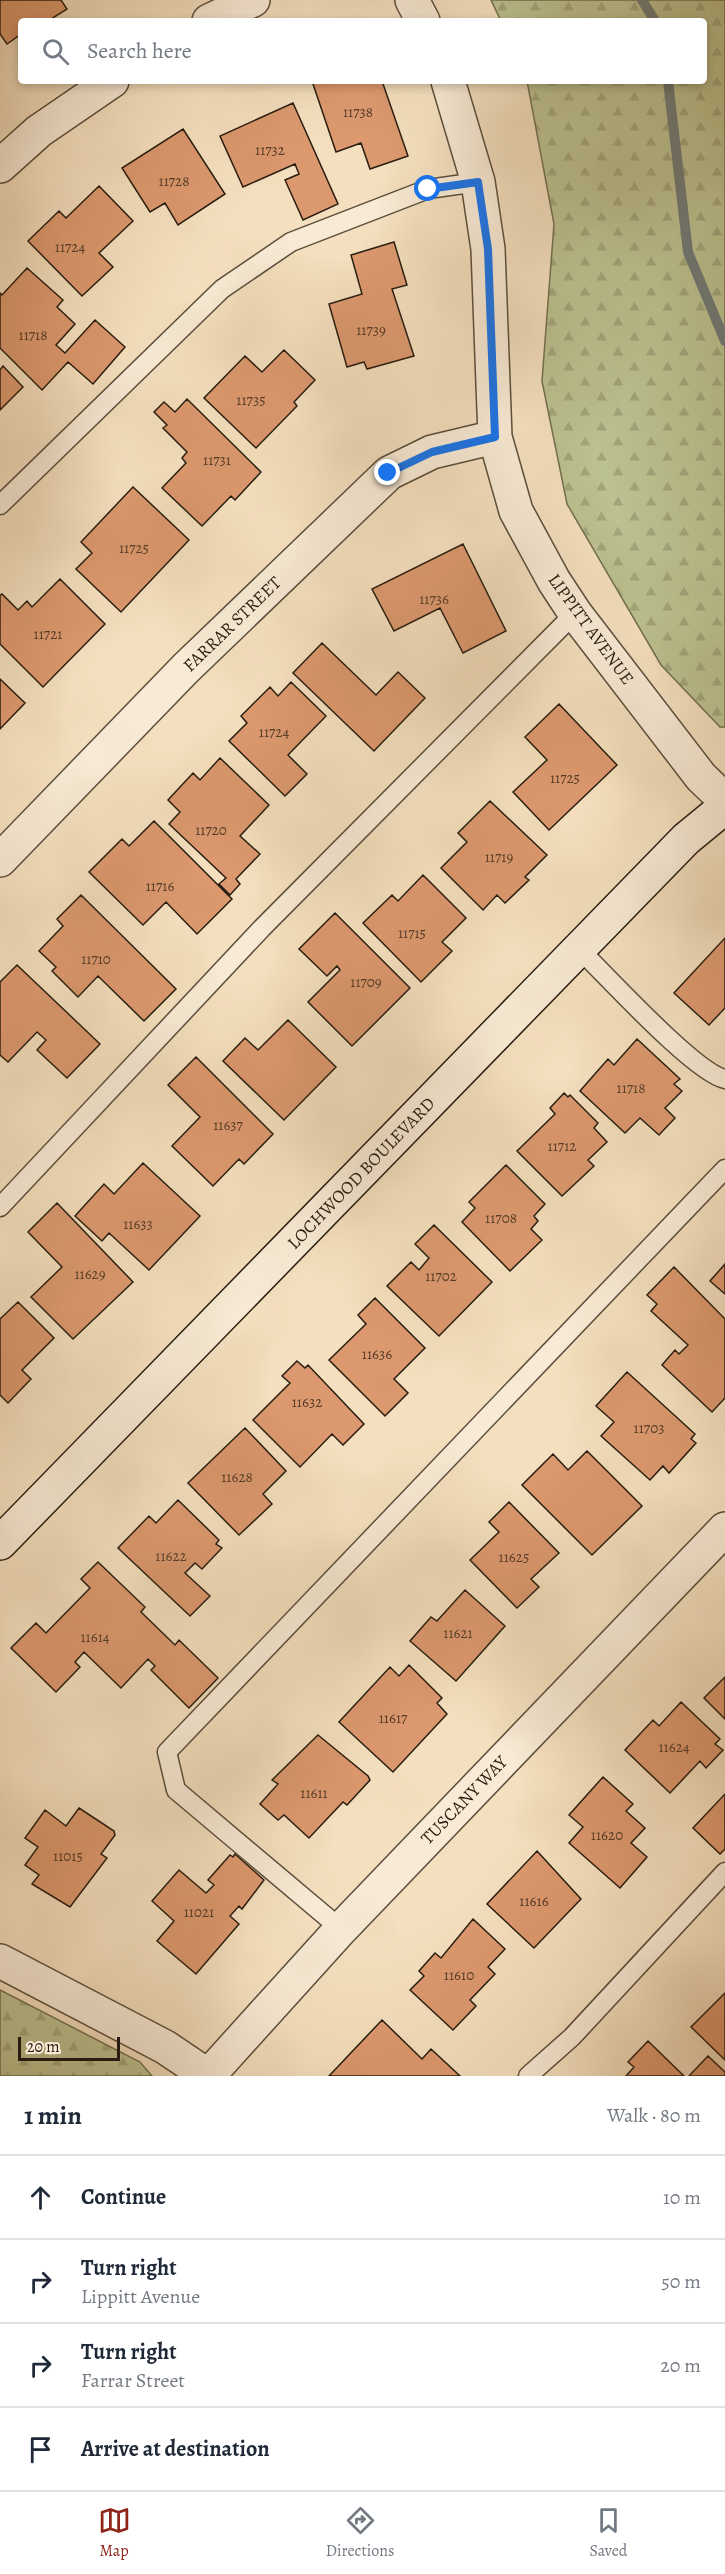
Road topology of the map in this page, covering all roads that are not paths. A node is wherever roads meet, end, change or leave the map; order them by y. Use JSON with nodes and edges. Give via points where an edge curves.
{"nodes":[{"id":1,"x":253,"y":0,"type":"edge"},
{"id":2,"x":412,"y":0,"type":"edge"},
{"id":3,"x":215,"y":18,"type":"edge"},
{"id":4,"x":421,"y":18,"type":"edge"},
{"id":5,"x":108,"y":84,"type":"edge"},
{"id":6,"x":449,"y":84,"type":"edge"},
{"id":7,"x":0,"y":166,"type":"edge"},
{"id":8,"x":478,"y":182,"type":"junction"},
{"id":9,"x":495,"y":437,"type":"junction"},
{"id":10,"x":0,"y":505,"type":"edge"},
{"id":11,"x":575,"y":613,"type":"junction"},
{"id":12,"x":725,"y":800,"type":"edge"},
{"id":13,"x":725,"y":807,"type":"edge"},
{"id":14,"x":0,"y":860,"type":"edge"},
{"id":15,"x":579,"y":949,"type":"junction"},
{"id":16,"x":725,"y":1079,"type":"edge"},
{"id":17,"x":725,"y":1169,"type":"edge"},
{"id":18,"x":0,"y":1207,"type":"edge"},
{"id":19,"x":725,"y":1529,"type":"edge"},
{"id":20,"x":0,"y":1543,"type":"edge"},
{"id":21,"x":725,"y":1872,"type":"edge"},
{"id":22,"x":341,"y":1929,"type":"junction"},
{"id":23,"x":0,"y":1961,"type":"edge"},
{"id":24,"x":208,"y":2076,"type":"edge"},
{"id":25,"x":528,"y":2076,"type":"edge"}],
"edges":[{"from":1,"to":3,"type":"street"},
{"from":2,"to":4,"type":"street"},
{"from":5,"to":7,"type":"street","via":[[39,130]]},
{"from":6,"to":8,"type":"street","name":"LIPPITT AVENUE"},
{"from":8,"to":9,"type":"street","name":"LIPPITT AVENUE","via":[[488,249]]},
{"from":8,"to":10,"type":"lane","via":[[428,189],[291,242],[222,289]]},
{"from":9,"to":11,"type":"street","name":"LIPPITT AVENUE","via":[[516,512]]},
{"from":9,"to":14,"type":"street","name":"FARRAR STREET","via":[[432,452],[388,473],[186,668]]},
{"from":11,"to":12,"type":"street","name":"LIPPITT AVENUE","via":[[701,777]]},
{"from":11,"to":18,"type":"lane","via":[[262,928]]},
{"from":13,"to":15,"type":"street","name":"LOCHWOOD BOULEVARD","via":[[686,839]]},
{"from":15,"to":16,"type":"lane","via":[[690,1058],[715,1077]]},
{"from":15,"to":20,"type":"street","name":"LOCHWOOD BOULEVARD"},
{"from":17,"to":22,"type":"lane","via":[[167,1752],[176,1790]]},
{"from":19,"to":22,"type":"street","name":"TUSCANY WAY"},
{"from":21,"to":25,"type":"lane","via":[[572,2037]]},
{"from":22,"to":24,"type":"street","name":"TUSCANY WAY"},
{"from":23,"to":24,"type":"street","via":[[165,2048]]}]}
